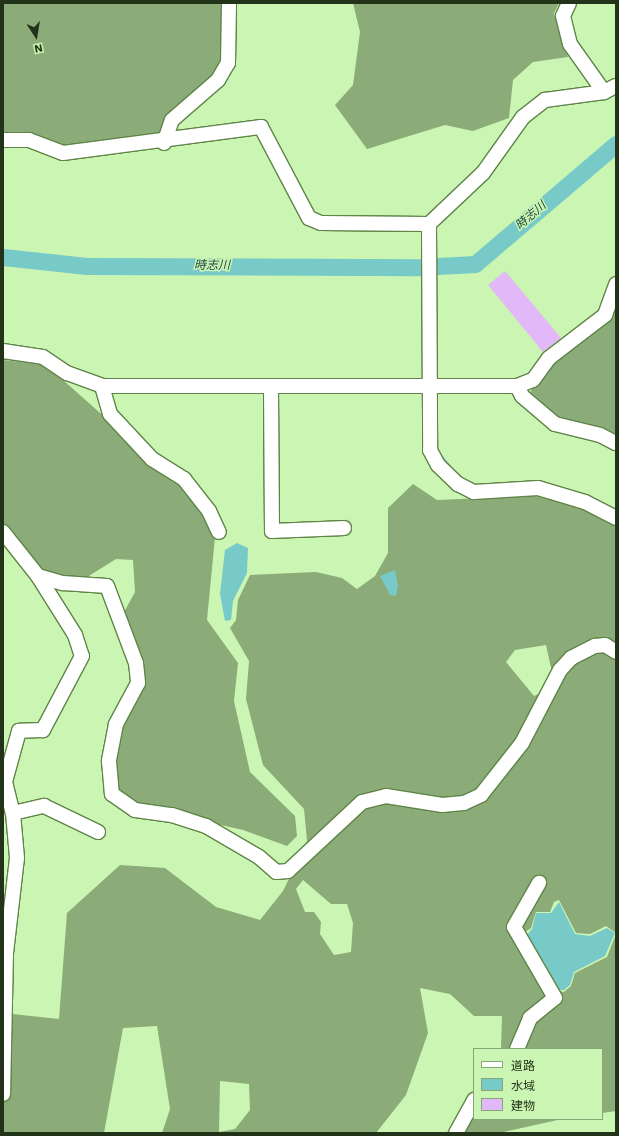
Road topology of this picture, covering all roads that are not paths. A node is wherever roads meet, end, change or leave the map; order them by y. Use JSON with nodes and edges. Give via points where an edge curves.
{"nodes":[{"id":1,"x":229,"y":3,"type":"edge"},
{"id":2,"x":569,"y":3,"type":"edge"},
{"id":3,"x":610,"y":89,"type":"edge"},
{"id":4,"x":3,"y":140,"type":"edge"},
{"id":5,"x":164,"y":143,"type":"junction"},
{"id":6,"x":429,"y":224,"type":"junction"},
{"id":7,"x":616,"y":284,"type":"edge"},
{"id":8,"x":3,"y":351,"type":"edge"},
{"id":9,"x":102,"y":386,"type":"junction"},
{"id":10,"x":517,"y":386,"type":"junction"},
{"id":11,"x":430,"y":387,"type":"junction"},
{"id":12,"x":271,"y":388,"type":"junction"},
{"id":13,"x":616,"y":443,"type":"edge"},
{"id":14,"x":616,"y":518,"type":"edge"},
{"id":15,"x":344,"y":528,"type":"dead end"},
{"id":16,"x":3,"y":532,"type":"edge"},
{"id":17,"x":219,"y":532,"type":"dead end"},
{"id":18,"x":38,"y":576,"type":"junction"},
{"id":19,"x":616,"y":652,"type":"edge"},
{"id":20,"x":13,"y":813,"type":"junction"},
{"id":21,"x":98,"y":832,"type":"dead end"},
{"id":22,"x":539,"y":883,"type":"dead end"},
{"id":23,"x":4,"y":953,"type":"edge"},
{"id":24,"x":517,"y":1048,"type":"edge"},
{"id":25,"x":3,"y":1094,"type":"edge"},
{"id":26,"x":473,"y":1102,"type":"edge"},
{"id":27,"x":456,"y":1133,"type":"edge"}],
"edges":[{"from":1,"to":5,"type":"street","via":[[228,64],[218,80],[172,120]]},
{"from":2,"to":3,"type":"street","via":[[563,16],[570,44]]},
{"from":3,"to":6,"type":"street","via":[[545,100],[523,118],[483,173]]},
{"from":4,"to":5,"type":"street","via":[[29,140],[63,153]]},
{"from":5,"to":6,"type":"street","via":[[261,127],[309,218],[321,223]]},
{"from":6,"to":11,"type":"street"},
{"from":7,"to":10,"type":"street","via":[[604,315],[549,358],[533,380]]},
{"from":8,"to":9,"type":"street","via":[[43,357],[67,373]]},
{"from":9,"to":12,"type":"street"},
{"from":9,"to":17,"type":"street","via":[[110,414],[152,459],[184,479],[210,511]]},
{"from":10,"to":11,"type":"street"},
{"from":10,"to":13,"type":"street","via":[[522,396],[555,424],[600,435]]},
{"from":11,"to":12,"type":"street"},
{"from":11,"to":14,"type":"street","via":[[430,450],[438,465],[458,484],[474,492],[538,488],[585,502]]},
{"from":12,"to":15,"type":"street","via":[[272,531]]},
{"from":16,"to":18,"type":"street"},
{"from":18,"to":19,"type":"street","via":[[63,583],[107,586],[136,663],[138,683],[116,724],[109,761],[112,794],[135,810],[172,815],[206,826],[260,857],[276,872],[288,871],[362,802],[386,796],[442,805],[464,804],[481,795],[522,743],[564,666],[595,646],[605,645]]},
{"from":18,"to":20,"type":"street","via":[[75,635],[82,656],[43,730],[18,731],[5,782]]},
{"from":20,"to":21,"type":"street","via":[[44,806]]},
{"from":20,"to":23,"type":"street","via":[[17,858]]},
{"from":22,"to":24,"type":"street","via":[[514,927],[555,998],[530,1018]]},
{"from":23,"to":25,"type":"street"},
{"from":26,"to":27,"type":"street"}]}
